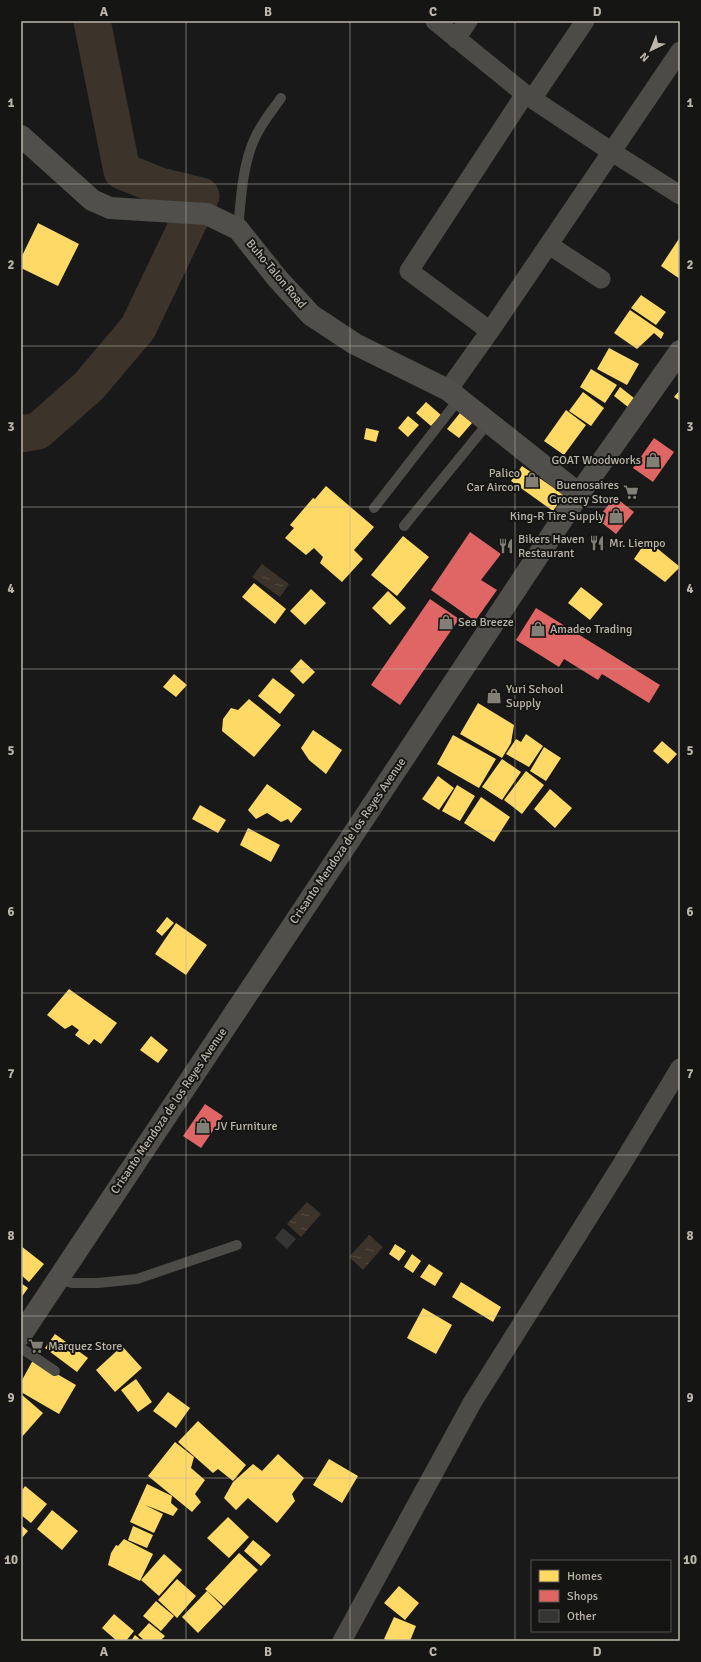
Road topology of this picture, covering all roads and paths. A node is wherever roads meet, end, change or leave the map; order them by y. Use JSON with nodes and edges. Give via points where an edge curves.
{"nodes":[{"id":1,"x":435,"y":21,"type":"edge"},
{"id":2,"x":468,"y":21,"type":"edge"},
{"id":3,"x":585,"y":21,"type":"edge"},
{"id":4,"x":456,"y":39,"type":"junction"},
{"id":5,"x":680,"y":51,"type":"edge"},
{"id":6,"x":529,"y":97,"type":"junction"},
{"id":7,"x":281,"y":98,"type":"dead end"},
{"id":8,"x":21,"y":136,"type":"edge"},
{"id":9,"x":612,"y":152,"type":"junction"},
{"id":10,"x":680,"y":195,"type":"edge"},
{"id":11,"x":238,"y":228,"type":"junction"},
{"id":12,"x":549,"y":245,"type":"junction"},
{"id":13,"x":601,"y":279,"type":"dead end"},
{"id":14,"x":490,"y":331,"type":"junction"},
{"id":15,"x":680,"y":350,"type":"edge"},
{"id":16,"x":454,"y":394,"type":"junction"},
{"id":17,"x":489,"y":422,"type":"junction"},
{"id":18,"x":579,"y":494,"type":"junction"},
{"id":19,"x":374,"y":508,"type":"dead end"},
{"id":20,"x":404,"y":526,"type":"dead end"},
{"id":21,"x":680,"y":1068,"type":"edge"},
{"id":22,"x":237,"y":1246,"type":"dead end"},
{"id":23,"x":57,"y":1279,"type":"junction"},
{"id":24,"x":21,"y":1335,"type":"edge"},
{"id":25,"x":21,"y":1348,"type":"edge"},
{"id":26,"x":55,"y":1370,"type":"dead end"},
{"id":27,"x":342,"y":1641,"type":"edge"}],
"edges":[{"from":1,"to":4,"type":"street"},
{"from":2,"to":4,"type":"street"},
{"from":3,"to":6,"type":"street"},
{"from":4,"to":6,"type":"street"},
{"from":5,"to":9,"type":"street"},
{"from":6,"to":9,"type":"street"},
{"from":6,"to":14,"type":"street","via":[[409,271]]},
{"from":7,"to":11,"type":"lane","via":[[257,133],[250,151],[244,176]]},
{"from":8,"to":11,"type":"main road","name":"Buho-Talon Road","via":[[92,200],[110,208],[208,214]]},
{"from":9,"to":10,"type":"street"},
{"from":9,"to":12,"type":"street"},
{"from":11,"to":16,"type":"main road","name":"Buho-Talon Road","via":[[277,278],[312,316],[355,344]]},
{"from":12,"to":13,"type":"street"},
{"from":12,"to":14,"type":"street"},
{"from":14,"to":16,"type":"street"},
{"from":15,"to":18,"type":"main road","name":"Crisanto Mendoza de los Reyes Avenue"},
{"from":16,"to":17,"type":"main road","name":"Buho-Talon Road"},
{"from":16,"to":19,"type":"lane"},
{"from":17,"to":18,"type":"main road","name":"Buho-Talon Road"},
{"from":17,"to":20,"type":"lane"},
{"from":18,"to":23,"type":"main road","name":"Crisanto Mendoza de los Reyes Avenue"},
{"from":21,"to":27,"type":"street","via":[[472,1403]]},
{"from":22,"to":23,"type":"lane","via":[[137,1279],[98,1283],[72,1283]]},
{"from":23,"to":24,"type":"main road","name":"Crisanto Mendoza de los Reyes Avenue"},
{"from":25,"to":26,"type":"lane"}]}
